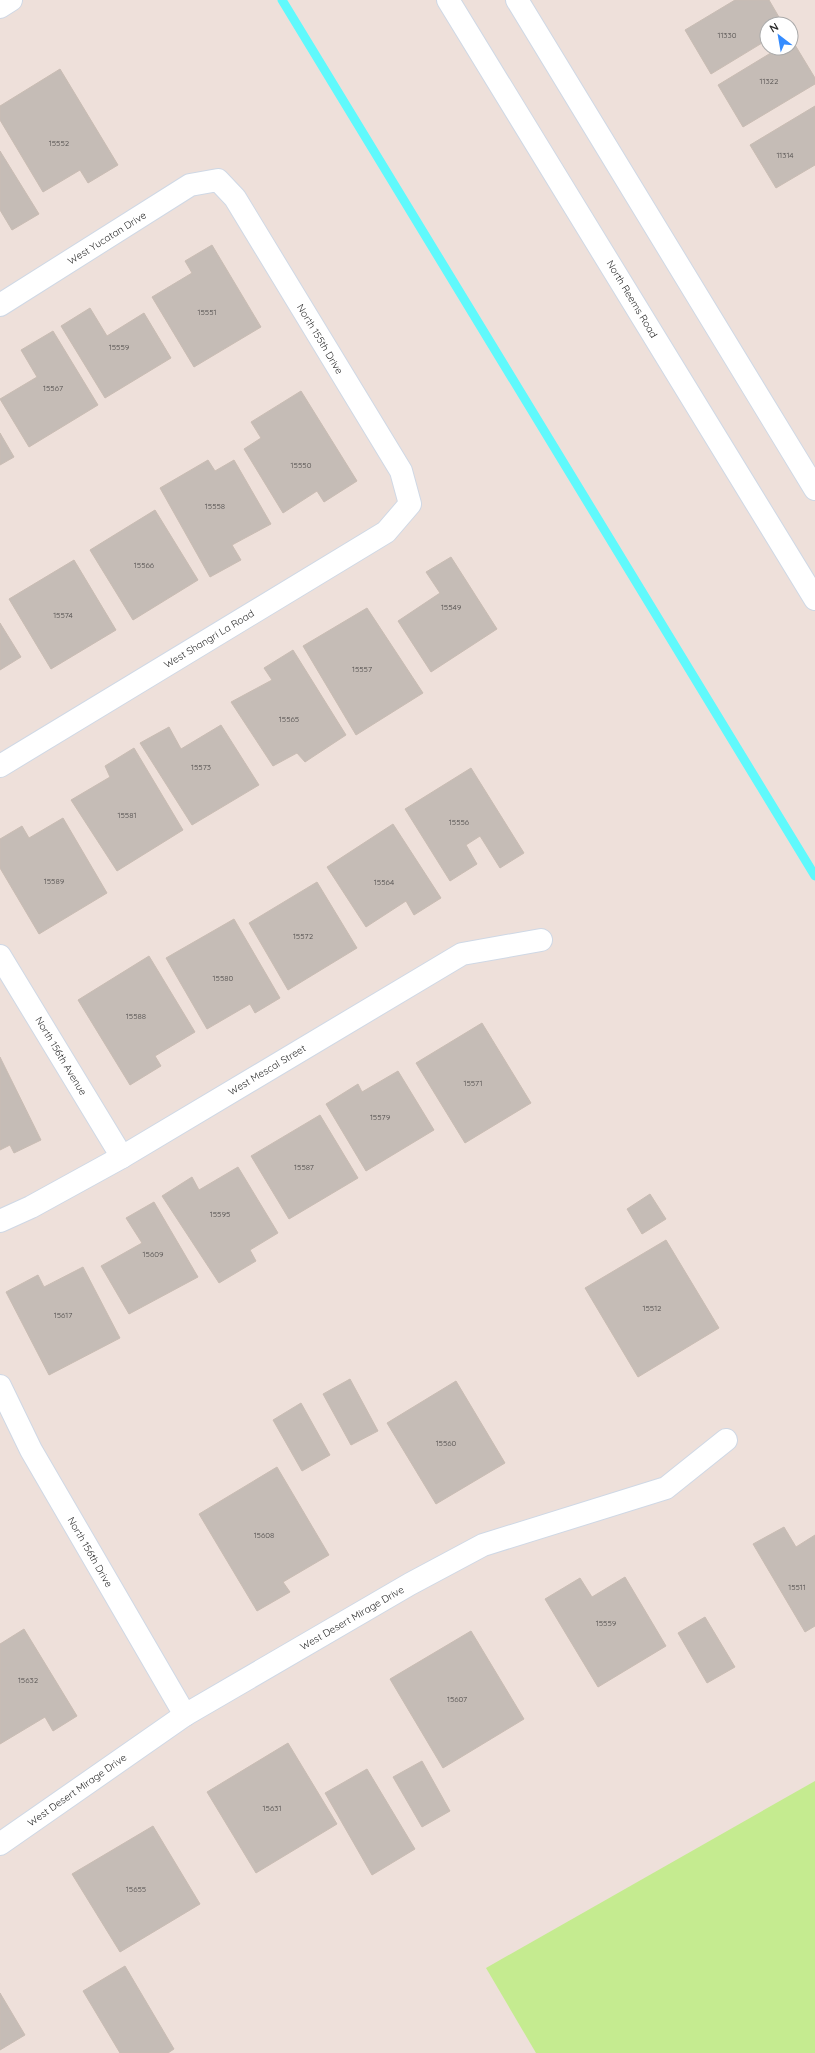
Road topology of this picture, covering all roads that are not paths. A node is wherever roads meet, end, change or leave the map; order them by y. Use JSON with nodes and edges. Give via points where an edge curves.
{"nodes":[{"id":1,"x":11,"y":0,"type":"edge"},
{"id":2,"x":448,"y":0,"type":"edge"},
{"id":3,"x":517,"y":0,"type":"edge"},
{"id":4,"x":0,"y":7,"type":"edge"},
{"id":5,"x":218,"y":180,"type":"joint"},
{"id":6,"x":0,"y":305,"type":"edge"},
{"id":7,"x":815,"y":489,"type":"edge"},
{"id":8,"x":410,"y":504,"type":"joint"},
{"id":9,"x":815,"y":599,"type":"edge"},
{"id":10,"x":0,"y":766,"type":"edge"},
{"id":11,"x":541,"y":940,"type":"dead end"},
{"id":12,"x":0,"y":956,"type":"edge"},
{"id":13,"x":122,"y":1156,"type":"junction"},
{"id":14,"x":0,"y":1221,"type":"edge"},
{"id":15,"x":0,"y":1386,"type":"edge"},
{"id":16,"x":726,"y":1440,"type":"dead end"},
{"id":17,"x":185,"y":1715,"type":"junction"},
{"id":18,"x":0,"y":1844,"type":"edge"}],
"edges":[{"from":1,"to":4,"type":"street"},
{"from":2,"to":9,"type":"street","name":"North Reems Road"},
{"from":3,"to":7,"type":"street"},
{"from":5,"to":6,"type":"street","name":"West Yucatan Drive","via":[[190,185]]},
{"from":5,"to":8,"type":"street","name":"North 155th Drive","via":[[235,198],[401,471]]},
{"from":8,"to":10,"type":"street","name":"West Shangri La Road","via":[[386,532]]},
{"from":11,"to":13,"type":"street","name":"West Mescal Street","via":[[462,954]]},
{"from":12,"to":13,"type":"street","name":"North 156th Avenue"},
{"from":13,"to":14,"type":"street","name":"West Mescal Street","via":[[31,1207]]},
{"from":15,"to":17,"type":"street","name":"North 156th Drive","via":[[31,1450]]},
{"from":16,"to":17,"type":"street","name":"West Desert Mirage Drive","via":[[666,1488],[483,1545],[410,1584]]},
{"from":17,"to":18,"type":"street","name":"West Desert Mirage Drive"}]}
